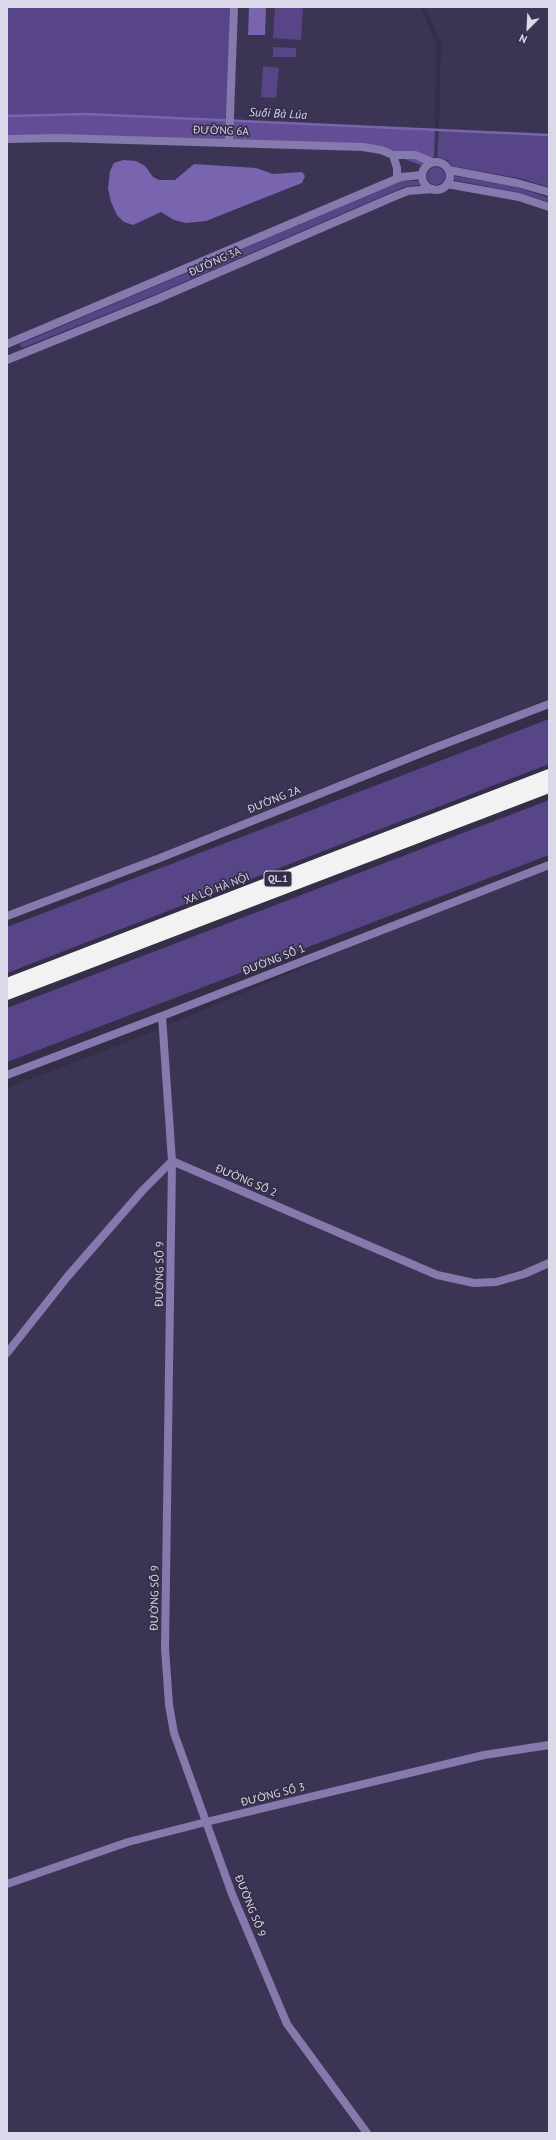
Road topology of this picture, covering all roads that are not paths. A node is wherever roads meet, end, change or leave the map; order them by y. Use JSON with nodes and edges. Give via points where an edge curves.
{"nodes":[{"id":1,"x":234,"y":7,"type":"edge"},
{"id":2,"x":7,"y":140,"type":"edge"},
{"id":3,"x":229,"y":142,"type":"junction"},
{"id":4,"x":393,"y":155,"type":"junction"},
{"id":5,"x":432,"y":162,"type":"junction"},
{"id":6,"x":449,"y":170,"type":"junction"},
{"id":7,"x":422,"y":175,"type":"junction"},
{"id":8,"x":397,"y":178,"type":"junction"},
{"id":9,"x":447,"y":184,"type":"junction"},
{"id":10,"x":433,"y":189,"type":"junction"},
{"id":11,"x":549,"y":192,"type":"edge"},
{"id":12,"x":549,"y":207,"type":"edge"},
{"id":13,"x":7,"y":344,"type":"edge"},
{"id":14,"x":7,"y":360,"type":"edge"},
{"id":15,"x":549,"y":704,"type":"edge"},
{"id":16,"x":549,"y":775,"type":"edge"},
{"id":17,"x":549,"y":787,"type":"edge"},
{"id":18,"x":549,"y":865,"type":"edge"},
{"id":19,"x":7,"y":916,"type":"edge"},
{"id":20,"x":7,"y":984,"type":"edge"},
{"id":21,"x":7,"y":994,"type":"edge"},
{"id":22,"x":162,"y":1016,"type":"junction"},
{"id":23,"x":7,"y":1075,"type":"edge"},
{"id":24,"x":172,"y":1161,"type":"junction"},
{"id":25,"x":549,"y":1262,"type":"edge"},
{"id":26,"x":7,"y":1352,"type":"edge"},
{"id":27,"x":549,"y":1745,"type":"edge"},
{"id":28,"x":206,"y":1822,"type":"junction"},
{"id":29,"x":7,"y":1884,"type":"edge"},
{"id":30,"x":367,"y":2133,"type":"edge"}],
"edges":[{"from":1,"to":3,"type":"street"},
{"from":2,"to":3,"type":"street","name":"ĐƯỜNG 6A","via":[[59,138]]},
{"from":3,"to":4,"type":"street","name":"ĐƯỜNG 6A","via":[[363,147]]},
{"from":4,"to":5,"type":"street","name":"ĐƯỜNG 6A","via":[[415,155]]},
{"from":4,"to":8,"type":"street","via":[[398,168]]},
{"from":5,"to":6,"type":"street","via":[[443,164]]},
{"from":5,"to":7,"type":"street","via":[[426,166]]},
{"from":6,"to":9,"type":"street"},
{"from":6,"to":11,"type":"street"},
{"from":7,"to":8,"type":"street","name":"ĐƯỜNG 3A"},
{"from":7,"to":10,"type":"street","via":[[425,184]]},
{"from":8,"to":13,"type":"street","name":"ĐƯỜNG 3A"},
{"from":9,"to":10,"type":"street","via":[[441,189]]},
{"from":9,"to":12,"type":"street","via":[[519,198]]},
{"from":10,"to":14,"type":"street","name":"ĐƯỜNG 3A","via":[[408,191],[398,195],[156,300]]},
{"from":15,"to":19,"type":"street","name":"ĐƯỜNG 2A"},
{"from":16,"to":20,"type":"highway","name":"XA LỘ HÀ NỘI","number":"QL.1"},
{"from":17,"to":21,"type":"highway","number":"QL.1"},
{"from":18,"to":22,"type":"street","name":"ĐƯỜNG SỐ 1"},
{"from":22,"to":23,"type":"street","name":"ĐƯỜNG SỐ 1"},
{"from":22,"to":24,"type":"street","name":"ĐƯỜNG SỐ 9"},
{"from":24,"to":25,"type":"street","name":"ĐƯỜNG SỐ 2","via":[[437,1275],[474,1283],[496,1282],[524,1274]]},
{"from":24,"to":26,"type":"street","via":[[143,1190],[73,1271]]},
{"from":24,"to":28,"type":"street","name":"ĐƯỜNG SỐ 9","via":[[165,1648],[169,1705],[174,1733]]},
{"from":27,"to":28,"type":"street","name":"ĐƯỜNG SỐ 3","via":[[484,1755]]},
{"from":28,"to":29,"type":"street","name":"ĐƯỜNG SỐ 3","via":[[128,1842]]},
{"from":28,"to":30,"type":"street","name":"ĐƯỜNG SỐ 9","via":[[232,1894],[287,2024]]}]}
